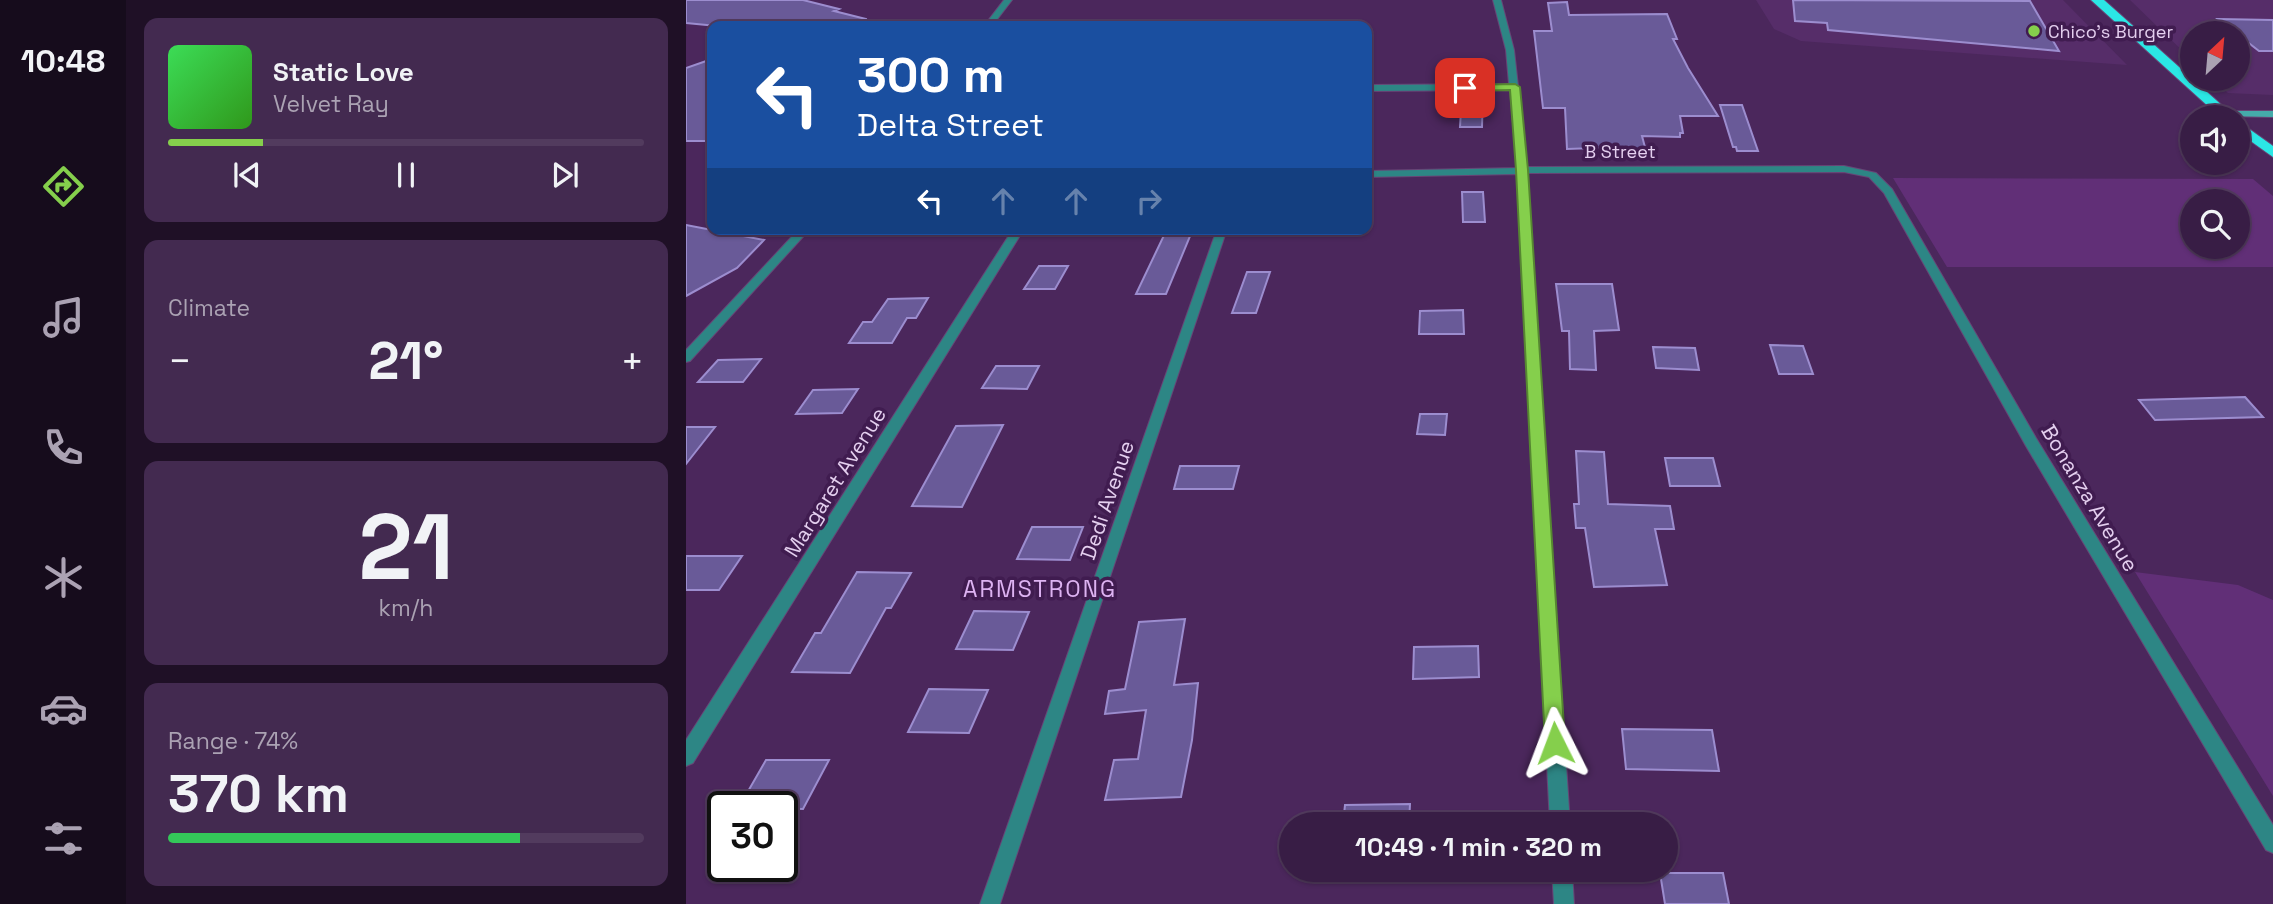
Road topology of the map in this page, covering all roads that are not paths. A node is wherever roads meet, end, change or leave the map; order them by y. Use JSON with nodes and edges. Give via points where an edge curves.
{"nodes":[{"id":1,"x":1008,"y":0,"type":"edge"},
{"id":2,"x":1497,"y":0,"type":"edge"},
{"id":3,"x":2097,"y":0,"type":"edge"},
{"id":4,"x":992,"y":21,"type":"edge"},
{"id":5,"x":1515,"y":87,"type":"junction"},
{"id":6,"x":1372,"y":89,"type":"edge"},
{"id":7,"x":2215,"y":105,"type":"edge"},
{"id":8,"x":2250,"y":114,"type":"edge"},
{"id":9,"x":2273,"y":114,"type":"edge"},
{"id":10,"x":2250,"y":135,"type":"edge"},
{"id":11,"x":2273,"y":153,"type":"edge"},
{"id":12,"x":1522,"y":170,"type":"junction"},
{"id":13,"x":1372,"y":174,"type":"edge"},
{"id":14,"x":1872,"y":175,"type":"joint"},
{"id":15,"x":799,"y":235,"type":"edge"},
{"id":16,"x":1015,"y":235,"type":"edge"},
{"id":17,"x":1220,"y":235,"type":"edge"},
{"id":18,"x":686,"y":358,"type":"edge"},
{"id":19,"x":686,"y":757,"type":"edge"},
{"id":20,"x":1559,"y":812,"type":"edge"},
{"id":21,"x":2273,"y":843,"type":"edge"},
{"id":22,"x":1563,"y":882,"type":"edge"},
{"id":23,"x":990,"y":904,"type":"edge"},
{"id":24,"x":1564,"y":904,"type":"edge"}],
"edges":[{"from":1,"to":4,"type":"street"},
{"from":2,"to":5,"type":"street"},
{"from":3,"to":7,"type":"highway"},
{"from":5,"to":6,"type":"street"},
{"from":5,"to":12,"type":"street"},
{"from":8,"to":9,"type":"street"},
{"from":10,"to":11,"type":"highway"},
{"from":12,"to":13,"type":"street","name":"B Street"},
{"from":12,"to":14,"type":"street","name":"B Street","via":[[1844,169]]},
{"from":12,"to":20,"type":"street"},
{"from":14,"to":21,"type":"street","name":"Bonanza Avenue","via":[[1888,191],[2031,442]]},
{"from":15,"to":18,"type":"street"},
{"from":16,"to":19,"type":"street","name":"Margaret Avenue"},
{"from":17,"to":23,"type":"street","name":"Dedi Avenue"},
{"from":22,"to":24,"type":"street"}]}
